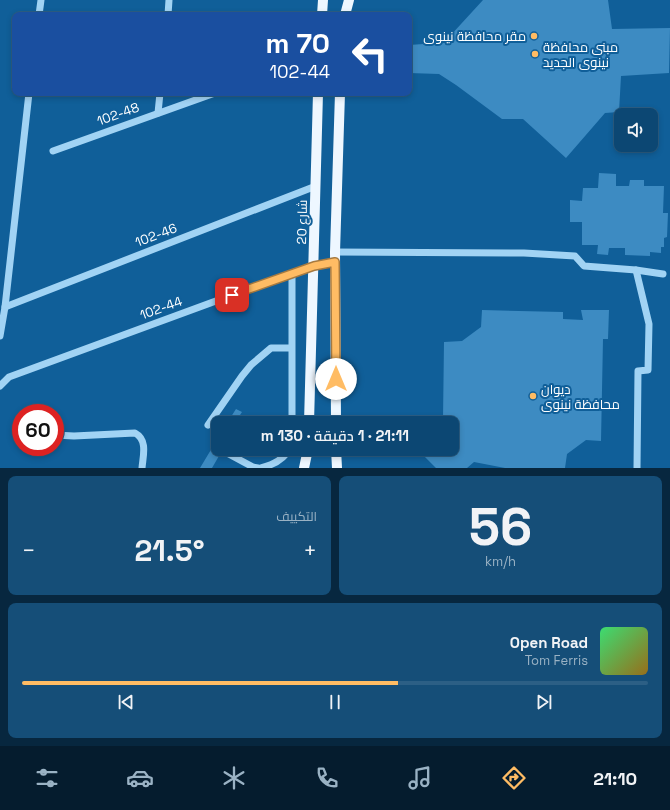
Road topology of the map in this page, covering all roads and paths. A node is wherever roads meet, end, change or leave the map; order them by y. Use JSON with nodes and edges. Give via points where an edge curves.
{"nodes":[{"id":1,"x":42,"y":0,"type":"edge"},
{"id":2,"x":169,"y":0,"type":"edge"},
{"id":3,"x":323,"y":0,"type":"edge"},
{"id":4,"x":344,"y":0,"type":"edge"},
{"id":5,"x":349,"y":0,"type":"edge"},
{"id":6,"x":40,"y":12,"type":"edge"},
{"id":7,"x":168,"y":12,"type":"edge"},
{"id":8,"x":322,"y":12,"type":"edge"},
{"id":9,"x":344,"y":12,"type":"edge"},
{"id":10,"x":345,"y":12,"type":"edge"},
{"id":11,"x":29,"y":96,"type":"edge"},
{"id":12,"x":160,"y":96,"type":"edge"},
{"id":13,"x":206,"y":96,"type":"edge"},
{"id":14,"x":318,"y":96,"type":"edge"},
{"id":15,"x":340,"y":96,"type":"edge"},
{"id":16,"x":158,"y":113,"type":"junction"},
{"id":17,"x":53,"y":150,"type":"dead end"},
{"id":18,"x":316,"y":186,"type":"junction"},
{"id":19,"x":335,"y":257,"type":"junction"},
{"id":20,"x":314,"y":266,"type":"junction"},
{"id":21,"x":636,"y":270,"type":"junction"},
{"id":22,"x":292,"y":273,"type":"junction"},
{"id":23,"x":663,"y":274,"type":"dead end"},
{"id":24,"x":5,"y":307,"type":"junction"},
{"id":25,"x":0,"y":336,"type":"edge"},
{"id":26,"x":291,"y":348,"type":"junction"},
{"id":27,"x":0,"y":386,"type":"edge"},
{"id":28,"x":292,"y":416,"type":"edge"},
{"id":29,"x":309,"y":416,"type":"edge"},
{"id":30,"x":336,"y":416,"type":"edge"},
{"id":31,"x":208,"y":425,"type":"dead end"},
{"id":32,"x":64,"y":435,"type":"edge"},
{"id":33,"x":233,"y":456,"type":"edge"},
{"id":34,"x":285,"y":456,"type":"edge"},
{"id":35,"x":307,"y":456,"type":"edge"},
{"id":36,"x":336,"y":456,"type":"edge"},
{"id":37,"x":142,"y":468,"type":"edge"},
{"id":38,"x":260,"y":468,"type":"edge"},
{"id":39,"x":304,"y":468,"type":"edge"},
{"id":40,"x":337,"y":468,"type":"edge"},
{"id":41,"x":637,"y":468,"type":"edge"}],
"edges":[{"from":1,"to":6,"type":"street"},
{"from":2,"to":7,"type":"street"},
{"from":3,"to":8,"type":"main road"},
{"from":4,"to":9,"type":"main road"},
{"from":5,"to":10,"type":"main road"},
{"from":11,"to":24,"type":"street"},
{"from":12,"to":16,"type":"street"},
{"from":13,"to":16,"type":"street","name":"102-48"},
{"from":14,"to":18,"type":"main road","name":"شارع 20"},
{"from":15,"to":19,"type":"main road"},
{"from":16,"to":17,"type":"street","name":"102-48"},
{"from":18,"to":20,"type":"main road","name":"شارع 20"},
{"from":18,"to":24,"type":"street","name":"102-46"},
{"from":19,"to":20,"type":"street","name":"102-44"},
{"from":19,"to":21,"type":"street","name":"102-44","via":[[524,253],[575,256],[584,266]]},
{"from":19,"to":30,"type":"main road"},
{"from":20,"to":22,"type":"street","name":"102-44"},
{"from":20,"to":29,"type":"main road","name":"شارع 20"},
{"from":21,"to":23,"type":"street","name":"102-44"},
{"from":21,"to":41,"type":"street","via":[[649,324],[648,370],[638,371]]},
{"from":22,"to":26,"type":"street"},
{"from":22,"to":27,"type":"street","name":"102-44","via":[[9,377]]},
{"from":24,"to":25,"type":"street"},
{"from":26,"to":28,"type":"street"},
{"from":26,"to":31,"type":"street","via":[[271,348],[251,365]]},
{"from":32,"to":37,"type":"street","via":[[135,433],[143,440]]},
{"from":33,"to":38,"type":"street","via":[[253,468]]},
{"from":34,"to":38,"type":"street","via":[[271,465]]},
{"from":35,"to":39,"type":"main road"},
{"from":36,"to":40,"type":"main road"}]}
